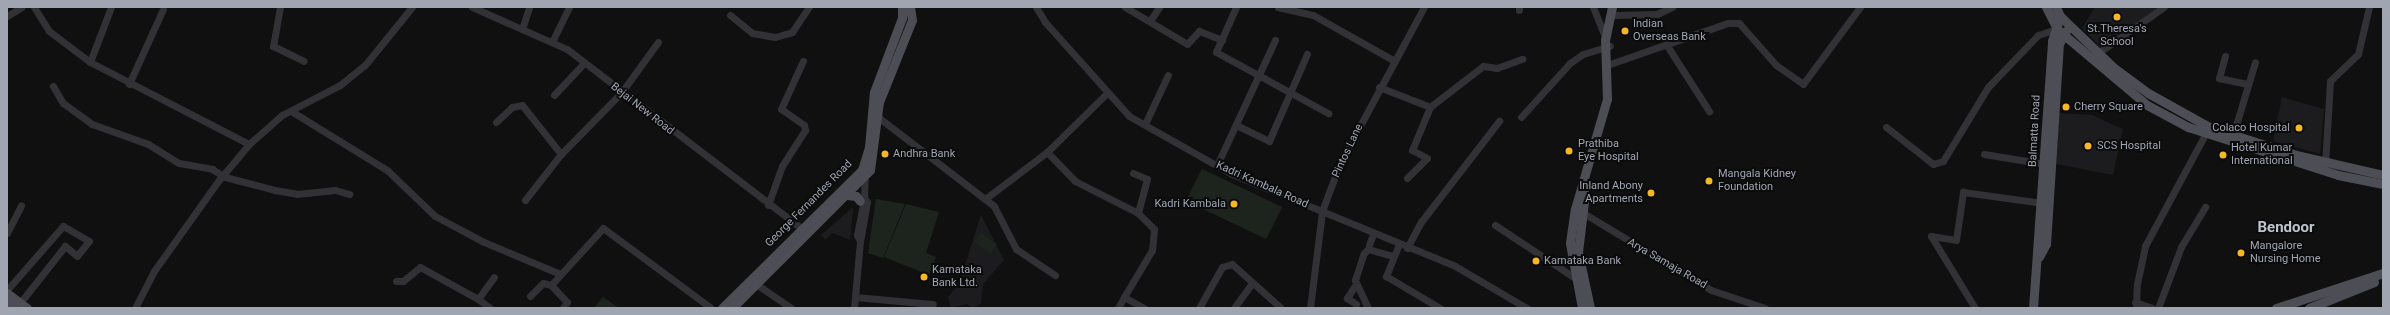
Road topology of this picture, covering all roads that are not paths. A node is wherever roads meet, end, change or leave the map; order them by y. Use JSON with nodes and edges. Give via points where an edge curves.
{"nodes":[{"id":1,"x":22,"y":7,"type":"edge"},
{"id":2,"x":34,"y":7,"type":"edge"},
{"id":3,"x":111,"y":7,"type":"edge"},
{"id":4,"x":280,"y":7,"type":"edge"},
{"id":5,"x":412,"y":7,"type":"edge"},
{"id":6,"x":472,"y":7,"type":"edge"},
{"id":7,"x":529,"y":7,"type":"edge"},
{"id":8,"x":569,"y":7,"type":"edge"},
{"id":9,"x":809,"y":7,"type":"edge"},
{"id":10,"x":902,"y":7,"type":"edge"},
{"id":11,"x":910,"y":7,"type":"edge"},
{"id":12,"x":1036,"y":7,"type":"edge"},
{"id":13,"x":1125,"y":7,"type":"edge"},
{"id":14,"x":1159,"y":7,"type":"edge"},
{"id":15,"x":1236,"y":7,"type":"edge"},
{"id":16,"x":1278,"y":7,"type":"edge"},
{"id":17,"x":1424,"y":7,"type":"edge"},
{"id":18,"x":1593,"y":7,"type":"edge"},
{"id":19,"x":1672,"y":7,"type":"edge"},
{"id":20,"x":1860,"y":7,"type":"edge"},
{"id":21,"x":2046,"y":7,"type":"edge"},
{"id":22,"x":2056,"y":7,"type":"edge"},
{"id":23,"x":2164,"y":7,"type":"edge"},
{"id":24,"x":2369,"y":7,"type":"edge"},
{"id":25,"x":162,"y":9,"type":"dead end"},
{"id":26,"x":1615,"y":10,"type":"edge"},
{"id":27,"x":730,"y":15,"type":"dead end"},
{"id":28,"x":7,"y":16,"type":"edge"},
{"id":29,"x":2060,"y":16,"type":"junction"},
{"id":30,"x":1150,"y":21,"type":"junction"},
{"id":31,"x":2069,"y":26,"type":"junction"},
{"id":32,"x":522,"y":29,"type":"junction"},
{"id":33,"x":2061,"y":32,"type":"junction"},
{"id":34,"x":1222,"y":40,"type":"junction"},
{"id":35,"x":1275,"y":40,"type":"dead end"},
{"id":36,"x":552,"y":42,"type":"junction"},
{"id":37,"x":658,"y":42,"type":"dead end"},
{"id":38,"x":1607,"y":43,"type":"junction"},
{"id":39,"x":1666,"y":44,"type":"junction"},
{"id":40,"x":2098,"y":53,"type":"junction"},
{"id":41,"x":1307,"y":54,"type":"dead end"},
{"id":42,"x":2225,"y":56,"type":"dead end"},
{"id":43,"x":1522,"y":59,"type":"dead end"},
{"id":44,"x":1393,"y":60,"type":"junction"},
{"id":45,"x":304,"y":61,"type":"dead end"},
{"id":46,"x":803,"y":61,"type":"dead end"},
{"id":47,"x":90,"y":62,"type":"junction"},
{"id":48,"x":2255,"y":62,"type":"dead end"},
{"id":49,"x":584,"y":64,"type":"junction"},
{"id":50,"x":1610,"y":64,"type":"junction"},
{"id":51,"x":1168,"y":75,"type":"dead end"},
{"id":52,"x":1259,"y":78,"type":"junction"},
{"id":53,"x":129,"y":84,"type":"junction"},
{"id":54,"x":2248,"y":84,"type":"junction"},
{"id":55,"x":53,"y":86,"type":"dead end"},
{"id":56,"x":1379,"y":87,"type":"junction"},
{"id":57,"x":621,"y":93,"type":"junction"},
{"id":58,"x":1107,"y":93,"type":"junction"},
{"id":59,"x":1289,"y":94,"type":"junction"},
{"id":60,"x":554,"y":95,"type":"dead end"},
{"id":61,"x":1430,"y":107,"type":"junction"},
{"id":62,"x":291,"y":111,"type":"junction"},
{"id":63,"x":1709,"y":112,"type":"dead end"},
{"id":64,"x":1328,"y":113,"type":"dead end"},
{"id":65,"x":878,"y":117,"type":"junction"},
{"id":66,"x":1521,"y":117,"type":"dead end"},
{"id":67,"x":1500,"y":121,"type":"dead end"},
{"id":68,"x":496,"y":122,"type":"dead end"},
{"id":69,"x":1145,"y":124,"type":"junction"},
{"id":70,"x":1236,"y":125,"type":"junction"},
{"id":71,"x":1886,"y":126,"type":"dead end"},
{"id":72,"x":2207,"y":131,"type":"junction"},
{"id":73,"x":2233,"y":135,"type":"junction"},
{"id":74,"x":249,"y":144,"type":"junction"},
{"id":75,"x":1047,"y":152,"type":"junction"},
{"id":76,"x":561,"y":154,"type":"junction"},
{"id":77,"x":1984,"y":154,"type":"dead end"},
{"id":78,"x":2045,"y":164,"type":"junction"},
{"id":79,"x":1217,"y":165,"type":"junction"},
{"id":80,"x":2325,"y":166,"type":"junction"},
{"id":81,"x":865,"y":171,"type":"junction"},
{"id":82,"x":1133,"y":173,"type":"dead end"},
{"id":83,"x":223,"y":175,"type":"junction"},
{"id":84,"x":2383,"y":175,"type":"edge"},
{"id":85,"x":1407,"y":178,"type":"dead end"},
{"id":86,"x":2383,"y":184,"type":"edge"},
{"id":87,"x":349,"y":194,"type":"dead end"},
{"id":88,"x":847,"y":195,"type":"junction"},
{"id":89,"x":862,"y":199,"type":"junction"},
{"id":90,"x":985,"y":199,"type":"junction"},
{"id":91,"x":525,"y":200,"type":"dead end"},
{"id":92,"x":2042,"y":203,"type":"junction"},
{"id":93,"x":21,"y":205,"type":"dead end"},
{"id":94,"x":768,"y":206,"type":"junction"},
{"id":95,"x":2205,"y":207,"type":"dead end"},
{"id":96,"x":1578,"y":210,"type":"junction"},
{"id":97,"x":1322,"y":211,"type":"junction"},
{"id":98,"x":1138,"y":213,"type":"junction"},
{"id":99,"x":1495,"y":225,"type":"dead end"},
{"id":100,"x":805,"y":231,"type":"junction"},
{"id":101,"x":7,"y":233,"type":"edge"},
{"id":102,"x":1373,"y":234,"type":"junction"},
{"id":103,"x":55,"y":238,"type":"junction"},
{"id":104,"x":1399,"y":244,"type":"junction"},
{"id":105,"x":1369,"y":245,"type":"dead end"},
{"id":106,"x":65,"y":246,"type":"junction"},
{"id":107,"x":1407,"y":248,"type":"junction"},
{"id":108,"x":1393,"y":256,"type":"junction"},
{"id":109,"x":2039,"y":257,"type":"junction"},
{"id":110,"x":2383,"y":273,"type":"edge"},
{"id":111,"x":560,"y":274,"type":"junction"},
{"id":112,"x":1055,"y":275,"type":"dead end"},
{"id":113,"x":494,"y":278,"type":"dead end"},
{"id":114,"x":1575,"y":278,"type":"junction"},
{"id":115,"x":2383,"y":280,"type":"edge"},
{"id":116,"x":396,"y":281,"type":"dead end"},
{"id":117,"x":1252,"y":283,"type":"junction"},
{"id":118,"x":756,"y":284,"type":"junction"},
{"id":119,"x":1356,"y":284,"type":"junction"},
{"id":120,"x":551,"y":286,"type":"junction"},
{"id":121,"x":7,"y":291,"type":"edge"},
{"id":122,"x":530,"y":296,"type":"dead end"},
{"id":123,"x":855,"y":297,"type":"junction"},
{"id":124,"x":1124,"y":297,"type":"junction"},
{"id":125,"x":7,"y":303,"type":"edge"},
{"id":126,"x":480,"y":303,"type":"edge"},
{"id":127,"x":933,"y":304,"type":"dead end"},
{"id":128,"x":1356,"y":304,"type":"dead end"},
{"id":129,"x":2136,"y":305,"type":"edge"},
{"id":130,"x":20,"y":306,"type":"edge"},
{"id":131,"x":135,"y":308,"type":"edge"},
{"id":132,"x":490,"y":308,"type":"edge"},
{"id":133,"x":563,"y":308,"type":"edge"},
{"id":134,"x":712,"y":308,"type":"edge"},
{"id":135,"x":722,"y":308,"type":"edge"},
{"id":136,"x":732,"y":308,"type":"edge"},
{"id":137,"x":791,"y":308,"type":"edge"},
{"id":138,"x":854,"y":308,"type":"edge"},
{"id":139,"x":1118,"y":308,"type":"edge"},
{"id":140,"x":1144,"y":308,"type":"edge"},
{"id":141,"x":1199,"y":308,"type":"edge"},
{"id":142,"x":1234,"y":308,"type":"edge"},
{"id":143,"x":1281,"y":308,"type":"edge"},
{"id":144,"x":1310,"y":308,"type":"edge"},
{"id":145,"x":1368,"y":308,"type":"edge"},
{"id":146,"x":1440,"y":308,"type":"edge"},
{"id":147,"x":1527,"y":308,"type":"edge"},
{"id":148,"x":1582,"y":308,"type":"edge"},
{"id":149,"x":1590,"y":308,"type":"edge"},
{"id":150,"x":1765,"y":308,"type":"edge"},
{"id":151,"x":1975,"y":308,"type":"edge"},
{"id":152,"x":2033,"y":308,"type":"edge"},
{"id":153,"x":2152,"y":308,"type":"edge"},
{"id":154,"x":2158,"y":308,"type":"edge"},
{"id":155,"x":2276,"y":308,"type":"edge"},
{"id":156,"x":2309,"y":308,"type":"edge"}],
"edges":[{"from":1,"to":28,"type":"street"},
{"from":2,"to":47,"type":"street","via":[[49,31]]},
{"from":3,"to":47,"type":"street"},
{"from":4,"to":45,"type":"street","via":[[273,46]]},
{"from":5,"to":62,"type":"street","via":[[388,32],[365,65],[340,85]]},
{"from":6,"to":32,"type":"street","name":"Bejai New Road"},
{"from":7,"to":32,"type":"street"},
{"from":8,"to":36,"type":"street"},
{"from":9,"to":27,"type":"street","via":[[792,32],[775,37],[752,34]]},
{"from":10,"to":81,"type":"main road","name":"George Fernandes Road","via":[[902,18],[874,92]]},
{"from":11,"to":65,"type":"main road","name":"George Fernandes Road","via":[[912,20],[879,102]]},
{"from":12,"to":58,"type":"street","name":"Kadri Kambala Road","via":[[1045,22]]},
{"from":13,"to":30,"type":"street"},
{"from":14,"to":30,"type":"street"},
{"from":15,"to":34,"type":"street"},
{"from":16,"to":44,"type":"street","via":[[1319,18]]},
{"from":17,"to":44,"type":"street","name":"Pintos Lane"},
{"from":18,"to":38,"type":"street"},
{"from":19,"to":26,"type":"street","via":[[1657,14]]},
{"from":20,"to":39,"type":"street","via":[[1803,84],[1776,65],[1739,23],[1728,23]]},
{"from":21,"to":33,"type":"main road"},
{"from":22,"to":29,"type":"main road"},
{"from":23,"to":40,"type":"street"},
{"from":24,"to":80,"type":"street","via":[[2358,54],[2330,81]]},
{"from":25,"to":53,"type":"street"},
{"from":26,"to":38,"type":"main road"},
{"from":29,"to":31,"type":"main road"},
{"from":29,"to":33,"type":"main road","name":"Balmatta Road"},
{"from":30,"to":34,"type":"street","via":[[1187,44],[1199,31]]},
{"from":31,"to":33,"type":"main road","name":"Balmatta Road"},
{"from":31,"to":40,"type":"main road"},
{"from":32,"to":36,"type":"street","name":"Bejai New Road"},
{"from":33,"to":71,"type":"street","via":[[2038,35],[1988,87],[1944,161],[1933,164]]},
{"from":33,"to":72,"type":"main road","via":[[2147,105]]},
{"from":33,"to":78,"type":"main road","name":"Balmatta Road","via":[[2052,41]]},
{"from":33,"to":109,"type":"main road","name":"Balmatta Road","via":[[2046,244]]},
{"from":34,"to":52,"type":"street","via":[[1216,52]]},
{"from":35,"to":52,"type":"street"},
{"from":36,"to":49,"type":"street","name":"Bejai New Road"},
{"from":37,"to":57,"type":"street"},
{"from":38,"to":50,"type":"main road"},
{"from":38,"to":66,"type":"street","via":[[1570,63]]},
{"from":38,"to":96,"type":"main road","via":[[1607,99]]},
{"from":39,"to":50,"type":"street"},
{"from":39,"to":63,"type":"street"},
{"from":40,"to":72,"type":"main road","via":[[2148,93]]},
{"from":41,"to":59,"type":"street"},
{"from":42,"to":54,"type":"street","via":[[2219,78]]},
{"from":43,"to":61,"type":"street","via":[[1497,68],[1483,66]]},
{"from":44,"to":56,"type":"street","name":"Pintos Lane"},
{"from":46,"to":94,"type":"street","via":[[781,110],[804,125],[805,130],[782,166]]},
{"from":47,"to":53,"type":"street"},
{"from":48,"to":54,"type":"street"},
{"from":49,"to":57,"type":"street","name":"Bejai New Road"},
{"from":49,"to":60,"type":"street"},
{"from":50,"to":96,"type":"main road","via":[[1611,102]]},
{"from":51,"to":69,"type":"street"},
{"from":52,"to":59,"type":"street"},
{"from":52,"to":70,"type":"street"},
{"from":53,"to":74,"type":"street"},
{"from":54,"to":73,"type":"street"},
{"from":55,"to":83,"type":"street","via":[[62,103],[92,124],[148,144],[179,163],[212,169]]},
{"from":56,"to":61,"type":"street"},
{"from":56,"to":97,"type":"street","name":"Pintos Lane","via":[[1340,163]]},
{"from":57,"to":76,"type":"street"},
{"from":57,"to":94,"type":"street","name":"Bejai New Road"},
{"from":58,"to":69,"type":"street","name":"Kadri Kambala Road","via":[[1129,116]]},
{"from":58,"to":75,"type":"street"},
{"from":59,"to":64,"type":"street"},
{"from":59,"to":70,"type":"street","via":[[1269,141]]},
{"from":61,"to":85,"type":"street","via":[[1412,150],[1427,158]]},
{"from":62,"to":74,"type":"street"},
{"from":62,"to":111,"type":"street","via":[[387,170],[435,216],[484,242]]},
{"from":65,"to":81,"type":"main road","name":"George Fernandes Road","via":[[876,142]]},
{"from":65,"to":90,"type":"street"},
{"from":67,"to":107,"type":"street","via":[[1421,222]]},
{"from":68,"to":76,"type":"street","via":[[512,107],[522,105]]},
{"from":69,"to":79,"type":"street","name":"Kadri Kambala Road"},
{"from":70,"to":79,"type":"street"},
{"from":72,"to":73,"type":"main road"},
{"from":72,"to":80,"type":"main road"},
{"from":72,"to":129,"type":"street","via":[[2145,246]]},
{"from":73,"to":80,"type":"main road"},
{"from":74,"to":83,"type":"street"},
{"from":75,"to":90,"type":"street"},
{"from":75,"to":98,"type":"street","via":[[1075,181]]},
{"from":76,"to":91,"type":"street"},
{"from":77,"to":78,"type":"street"},
{"from":78,"to":92,"type":"main road","name":"Balmatta Road"},
{"from":79,"to":97,"type":"street","name":"Kadri Kambala Road"},
{"from":80,"to":84,"type":"main road"},
{"from":80,"to":86,"type":"main road"},
{"from":81,"to":88,"type":"main road","name":"George Fernandes Road"},
{"from":81,"to":89,"type":"street"},
{"from":81,"to":100,"type":"main road","name":"George Fernandes Road"},
{"from":82,"to":98,"type":"street","via":[[1147,179]]},
{"from":83,"to":87,"type":"street","via":[[289,193],[319,189]]},
{"from":83,"to":131,"type":"street","via":[[154,271]]},
{"from":88,"to":89,"type":"main road"},
{"from":88,"to":100,"type":"main road","name":"George Fernandes Road"},
{"from":89,"to":123,"type":"street","via":[[857,235],[860,241]]},
{"from":90,"to":112,"type":"street","via":[[994,206],[1016,249]]},
{"from":92,"to":109,"type":"main road","name":"Balmatta Road"},
{"from":92,"to":151,"type":"street","via":[[1963,192],[1956,240],[1931,236]]},
{"from":93,"to":101,"type":"street"},
{"from":94,"to":100,"type":"street","name":"Bejai New Road"},
{"from":95,"to":154,"type":"street","via":[[2181,247]]},
{"from":96,"to":114,"type":"main road","via":[[1570,243]]},
{"from":96,"to":149,"type":"main road","via":[[1578,252]]},
{"from":96,"to":150,"type":"street","name":"Arya Samaja Road","via":[[1711,290]]},
{"from":97,"to":102,"type":"street","name":"Kadri Kambala Road"},
{"from":97,"to":144,"type":"street","name":"Pintos Lane","via":[[1317,225]]},
{"from":98,"to":124,"type":"street","via":[[1151,225],[1155,240]]},
{"from":99,"to":114,"type":"street"},
{"from":100,"to":118,"type":"main road","name":"George Fernandes Road"},
{"from":100,"to":135,"type":"main road","name":"George Fernandes Road"},
{"from":102,"to":104,"type":"street","name":"Kadri Kambala Road"},
{"from":102,"to":105,"type":"street"},
{"from":103,"to":106,"type":"street"},
{"from":103,"to":106,"type":"street","via":[[64,225],[89,241],[77,256]]},
{"from":103,"to":121,"type":"street","via":[[45,244]]},
{"from":104,"to":107,"type":"street","name":"Kadri Kambala Road"},
{"from":104,"to":108,"type":"street"},
{"from":106,"to":130,"type":"street"},
{"from":107,"to":147,"type":"street","name":"Kadri Kambala Road","via":[[1455,266]]},
{"from":108,"to":119,"type":"street","via":[[1365,250],[1355,274]]},
{"from":108,"to":146,"type":"street","via":[[1388,278]]},
{"from":109,"to":152,"type":"main road","name":"Balmatta Road"},
{"from":110,"to":155,"type":"main road"},
{"from":111,"to":120,"type":"street"},
{"from":111,"to":134,"type":"street","via":[[603,228]]},
{"from":113,"to":126,"type":"street"},
{"from":114,"to":148,"type":"main road"},
{"from":115,"to":156,"type":"main road"},
{"from":116,"to":126,"type":"street","via":[[403,281],[420,267]]},
{"from":117,"to":141,"type":"street","via":[[1238,267],[1226,265]]},
{"from":117,"to":142,"type":"street"},
{"from":117,"to":143,"type":"street"},
{"from":118,"to":136,"type":"main road","name":"George Fernandes Road"},
{"from":118,"to":137,"type":"street"},
{"from":119,"to":128,"type":"street","via":[[1347,298]]},
{"from":119,"to":145,"type":"street"},
{"from":120,"to":122,"type":"street","via":[[543,283]]},
{"from":120,"to":133,"type":"street","via":[[567,302]]},
{"from":121,"to":130,"type":"main road"},
{"from":123,"to":127,"type":"street"},
{"from":123,"to":138,"type":"street"},
{"from":124,"to":139,"type":"street"},
{"from":124,"to":140,"type":"street"},
{"from":125,"to":130,"type":"main road"},
{"from":126,"to":132,"type":"street"},
{"from":129,"to":153,"type":"street"}]}
